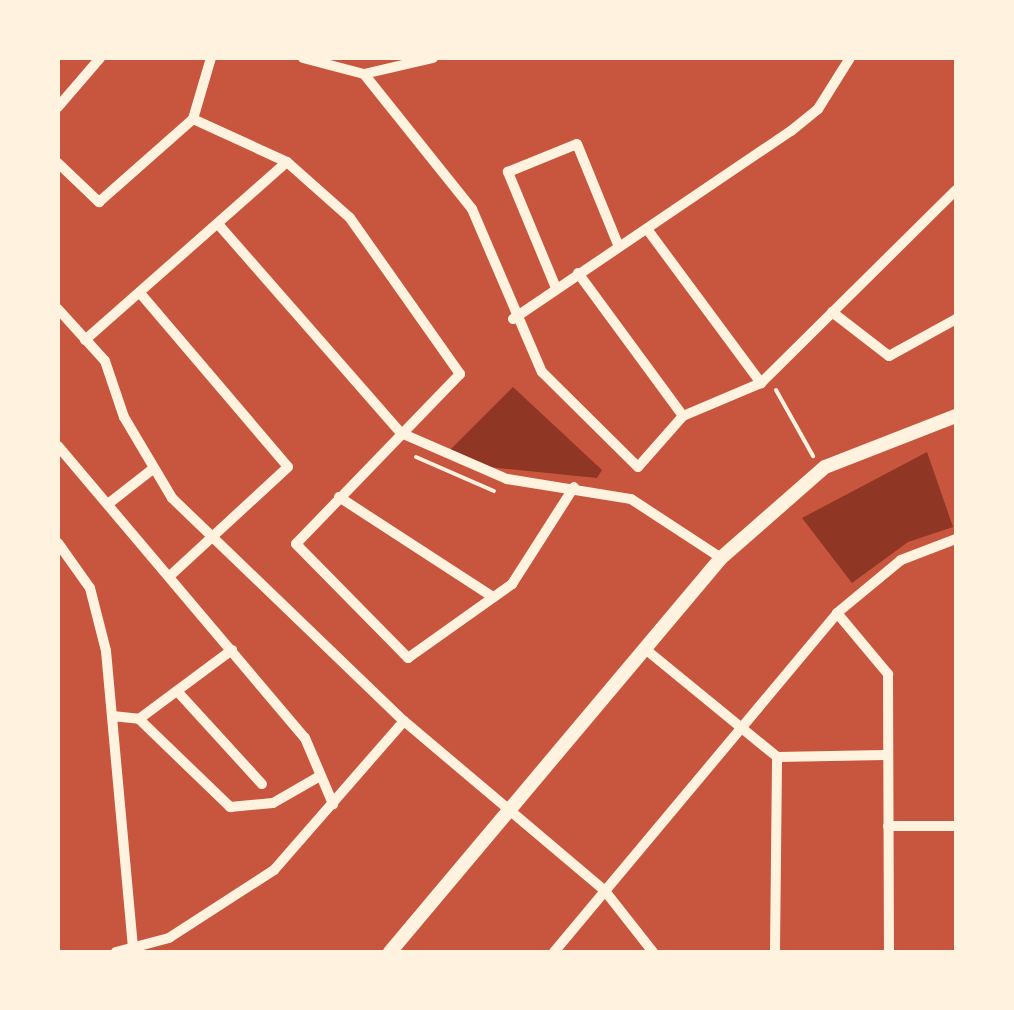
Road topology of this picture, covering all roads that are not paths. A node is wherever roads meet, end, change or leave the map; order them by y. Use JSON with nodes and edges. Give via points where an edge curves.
{"nodes":[{"id":1,"x":100,"y":58,"type":"edge"},
{"id":2,"x":210,"y":58,"type":"edge"},
{"id":3,"x":303,"y":58,"type":"edge"},
{"id":4,"x":433,"y":58,"type":"edge"},
{"id":5,"x":850,"y":58,"type":"edge"},
{"id":6,"x":364,"y":74,"type":"junction"},
{"id":7,"x":58,"y":107,"type":"edge"},
{"id":8,"x":193,"y":119,"type":"junction"},
{"id":9,"x":287,"y":162,"type":"junction"},
{"id":10,"x":58,"y":164,"type":"edge"},
{"id":11,"x":956,"y":190,"type":"edge"},
{"id":12,"x":218,"y":224,"type":"junction"},
{"id":13,"x":647,"y":229,"type":"junction"},
{"id":14,"x":618,"y":246,"type":"junction"},
{"id":15,"x":578,"y":273,"type":"junction"},
{"id":16,"x":556,"y":288,"type":"junction"},
{"id":17,"x":140,"y":292,"type":"junction"},
{"id":18,"x":58,"y":309,"type":"edge"},
{"id":19,"x":832,"y":312,"type":"junction"},
{"id":20,"x":513,"y":319,"type":"junction"},
{"id":21,"x":956,"y":319,"type":"edge"},
{"id":22,"x":85,"y":340,"type":"junction"},
{"id":23,"x":766,"y":382,"type":"junction"},
{"id":24,"x":683,"y":416,"type":"junction"},
{"id":25,"x":956,"y":416,"type":"edge"},
{"id":26,"x":401,"y":433,"type":"junction"},
{"id":27,"x":58,"y":446,"type":"edge"},
{"id":28,"x":154,"y":468,"type":"junction"},
{"id":29,"x":574,"y":488,"type":"junction"},
{"id":30,"x":339,"y":497,"type":"junction"},
{"id":31,"x":108,"y":504,"type":"junction"},
{"id":32,"x":956,"y":538,"type":"edge"},
{"id":33,"x":210,"y":540,"type":"junction"},
{"id":34,"x":58,"y":543,"type":"edge"},
{"id":35,"x":721,"y":558,"type":"junction"},
{"id":36,"x":170,"y":576,"type":"junction"},
{"id":37,"x":493,"y":597,"type":"junction"},
{"id":38,"x":838,"y":613,"type":"junction"},
{"id":39,"x":644,"y":648,"type":"junction"},
{"id":40,"x":232,"y":650,"type":"junction"},
{"id":41,"x":178,"y":691,"type":"junction"},
{"id":42,"x":112,"y":716,"type":"junction"},
{"id":43,"x":139,"y":719,"type":"junction"},
{"id":44,"x":404,"y":720,"type":"junction"},
{"id":45,"x":740,"y":728,"type":"junction"},
{"id":46,"x":886,"y":754,"type":"junction"},
{"id":47,"x":777,"y":757,"type":"junction"},
{"id":48,"x":320,"y":776,"type":"junction"},
{"id":49,"x":262,"y":784,"type":"dead end"},
{"id":50,"x":334,"y":804,"type":"junction"},
{"id":51,"x":510,"y":811,"type":"junction"},
{"id":52,"x":888,"y":826,"type":"junction"},
{"id":53,"x":956,"y":826,"type":"edge"},
{"id":54,"x":606,"y":890,"type":"junction"},
{"id":55,"x":133,"y":948,"type":"junction"},
{"id":56,"x":116,"y":952,"type":"edge"},
{"id":57,"x":390,"y":952,"type":"edge"},
{"id":58,"x":554,"y":952,"type":"edge"},
{"id":59,"x":654,"y":952,"type":"edge"},
{"id":60,"x":775,"y":952,"type":"edge"},
{"id":61,"x":888,"y":952,"type":"edge"}],
"edges":[{"from":1,"to":7,"type":"street"},
{"from":2,"to":8,"type":"street"},
{"from":3,"to":6,"type":"street"},
{"from":4,"to":6,"type":"street"},
{"from":5,"to":13,"type":"street","via":[[812,114]]},
{"from":6,"to":20,"type":"street","via":[[472,209]]},
{"from":8,"to":9,"type":"street"},
{"from":8,"to":10,"type":"street","via":[[99,202]]},
{"from":9,"to":12,"type":"street"},
{"from":9,"to":26,"type":"street","via":[[350,218],[460,374]]},
{"from":11,"to":19,"type":"street"},
{"from":12,"to":17,"type":"street"},
{"from":12,"to":26,"type":"street"},
{"from":13,"to":14,"type":"street"},
{"from":13,"to":23,"type":"street"},
{"from":14,"to":15,"type":"street"},
{"from":14,"to":16,"type":"street","via":[[578,144],[508,172]]},
{"from":15,"to":16,"type":"street"},
{"from":15,"to":24,"type":"street"},
{"from":16,"to":20,"type":"street"},
{"from":17,"to":22,"type":"street"},
{"from":17,"to":33,"type":"street","via":[[288,466]]},
{"from":18,"to":22,"type":"street"},
{"from":19,"to":21,"type":"street","via":[[889,356]]},
{"from":19,"to":23,"type":"street"},
{"from":20,"to":24,"type":"street","via":[[542,372],[638,468]]},
{"from":22,"to":28,"type":"street","via":[[105,361]]},
{"from":23,"to":24,"type":"street"},
{"from":25,"to":35,"type":"street","via":[[825,467]]},
{"from":26,"to":29,"type":"street","via":[[467,467]]},
{"from":26,"to":30,"type":"street"},
{"from":27,"to":31,"type":"street"},
{"from":28,"to":31,"type":"street"},
{"from":28,"to":33,"type":"street"},
{"from":29,"to":35,"type":"street","via":[[631,499]]},
{"from":29,"to":37,"type":"street","via":[[512,584]]},
{"from":30,"to":37,"type":"street"},
{"from":30,"to":37,"type":"street","via":[[296,544],[408,658]]},
{"from":31,"to":36,"type":"street"},
{"from":32,"to":38,"type":"street","via":[[901,560]]},
{"from":33,"to":36,"type":"street"},
{"from":33,"to":44,"type":"street"},
{"from":34,"to":42,"type":"street","via":[[90,588]]},
{"from":35,"to":39,"type":"street"},
{"from":36,"to":40,"type":"street"},
{"from":38,"to":45,"type":"street"},
{"from":38,"to":46,"type":"street","via":[[888,674]]},
{"from":39,"to":45,"type":"street"},
{"from":39,"to":51,"type":"street"},
{"from":40,"to":41,"type":"street"},
{"from":40,"to":48,"type":"street","via":[[306,738]]},
{"from":41,"to":43,"type":"street"},
{"from":41,"to":49,"type":"street"},
{"from":42,"to":43,"type":"street"},
{"from":42,"to":55,"type":"street"},
{"from":43,"to":48,"type":"street","via":[[230,807],[273,804]]},
{"from":44,"to":50,"type":"street"},
{"from":44,"to":51,"type":"street"},
{"from":45,"to":47,"type":"street"},
{"from":45,"to":54,"type":"street"},
{"from":46,"to":47,"type":"street"},
{"from":46,"to":52,"type":"street"},
{"from":47,"to":60,"type":"street"},
{"from":48,"to":50,"type":"street"},
{"from":50,"to":55,"type":"street","via":[[274,870],[220,909]]},
{"from":51,"to":54,"type":"street"},
{"from":51,"to":57,"type":"street"},
{"from":52,"to":53,"type":"street"},
{"from":52,"to":61,"type":"street"},
{"from":54,"to":58,"type":"street"},
{"from":54,"to":59,"type":"street"},
{"from":55,"to":56,"type":"street"}]}
